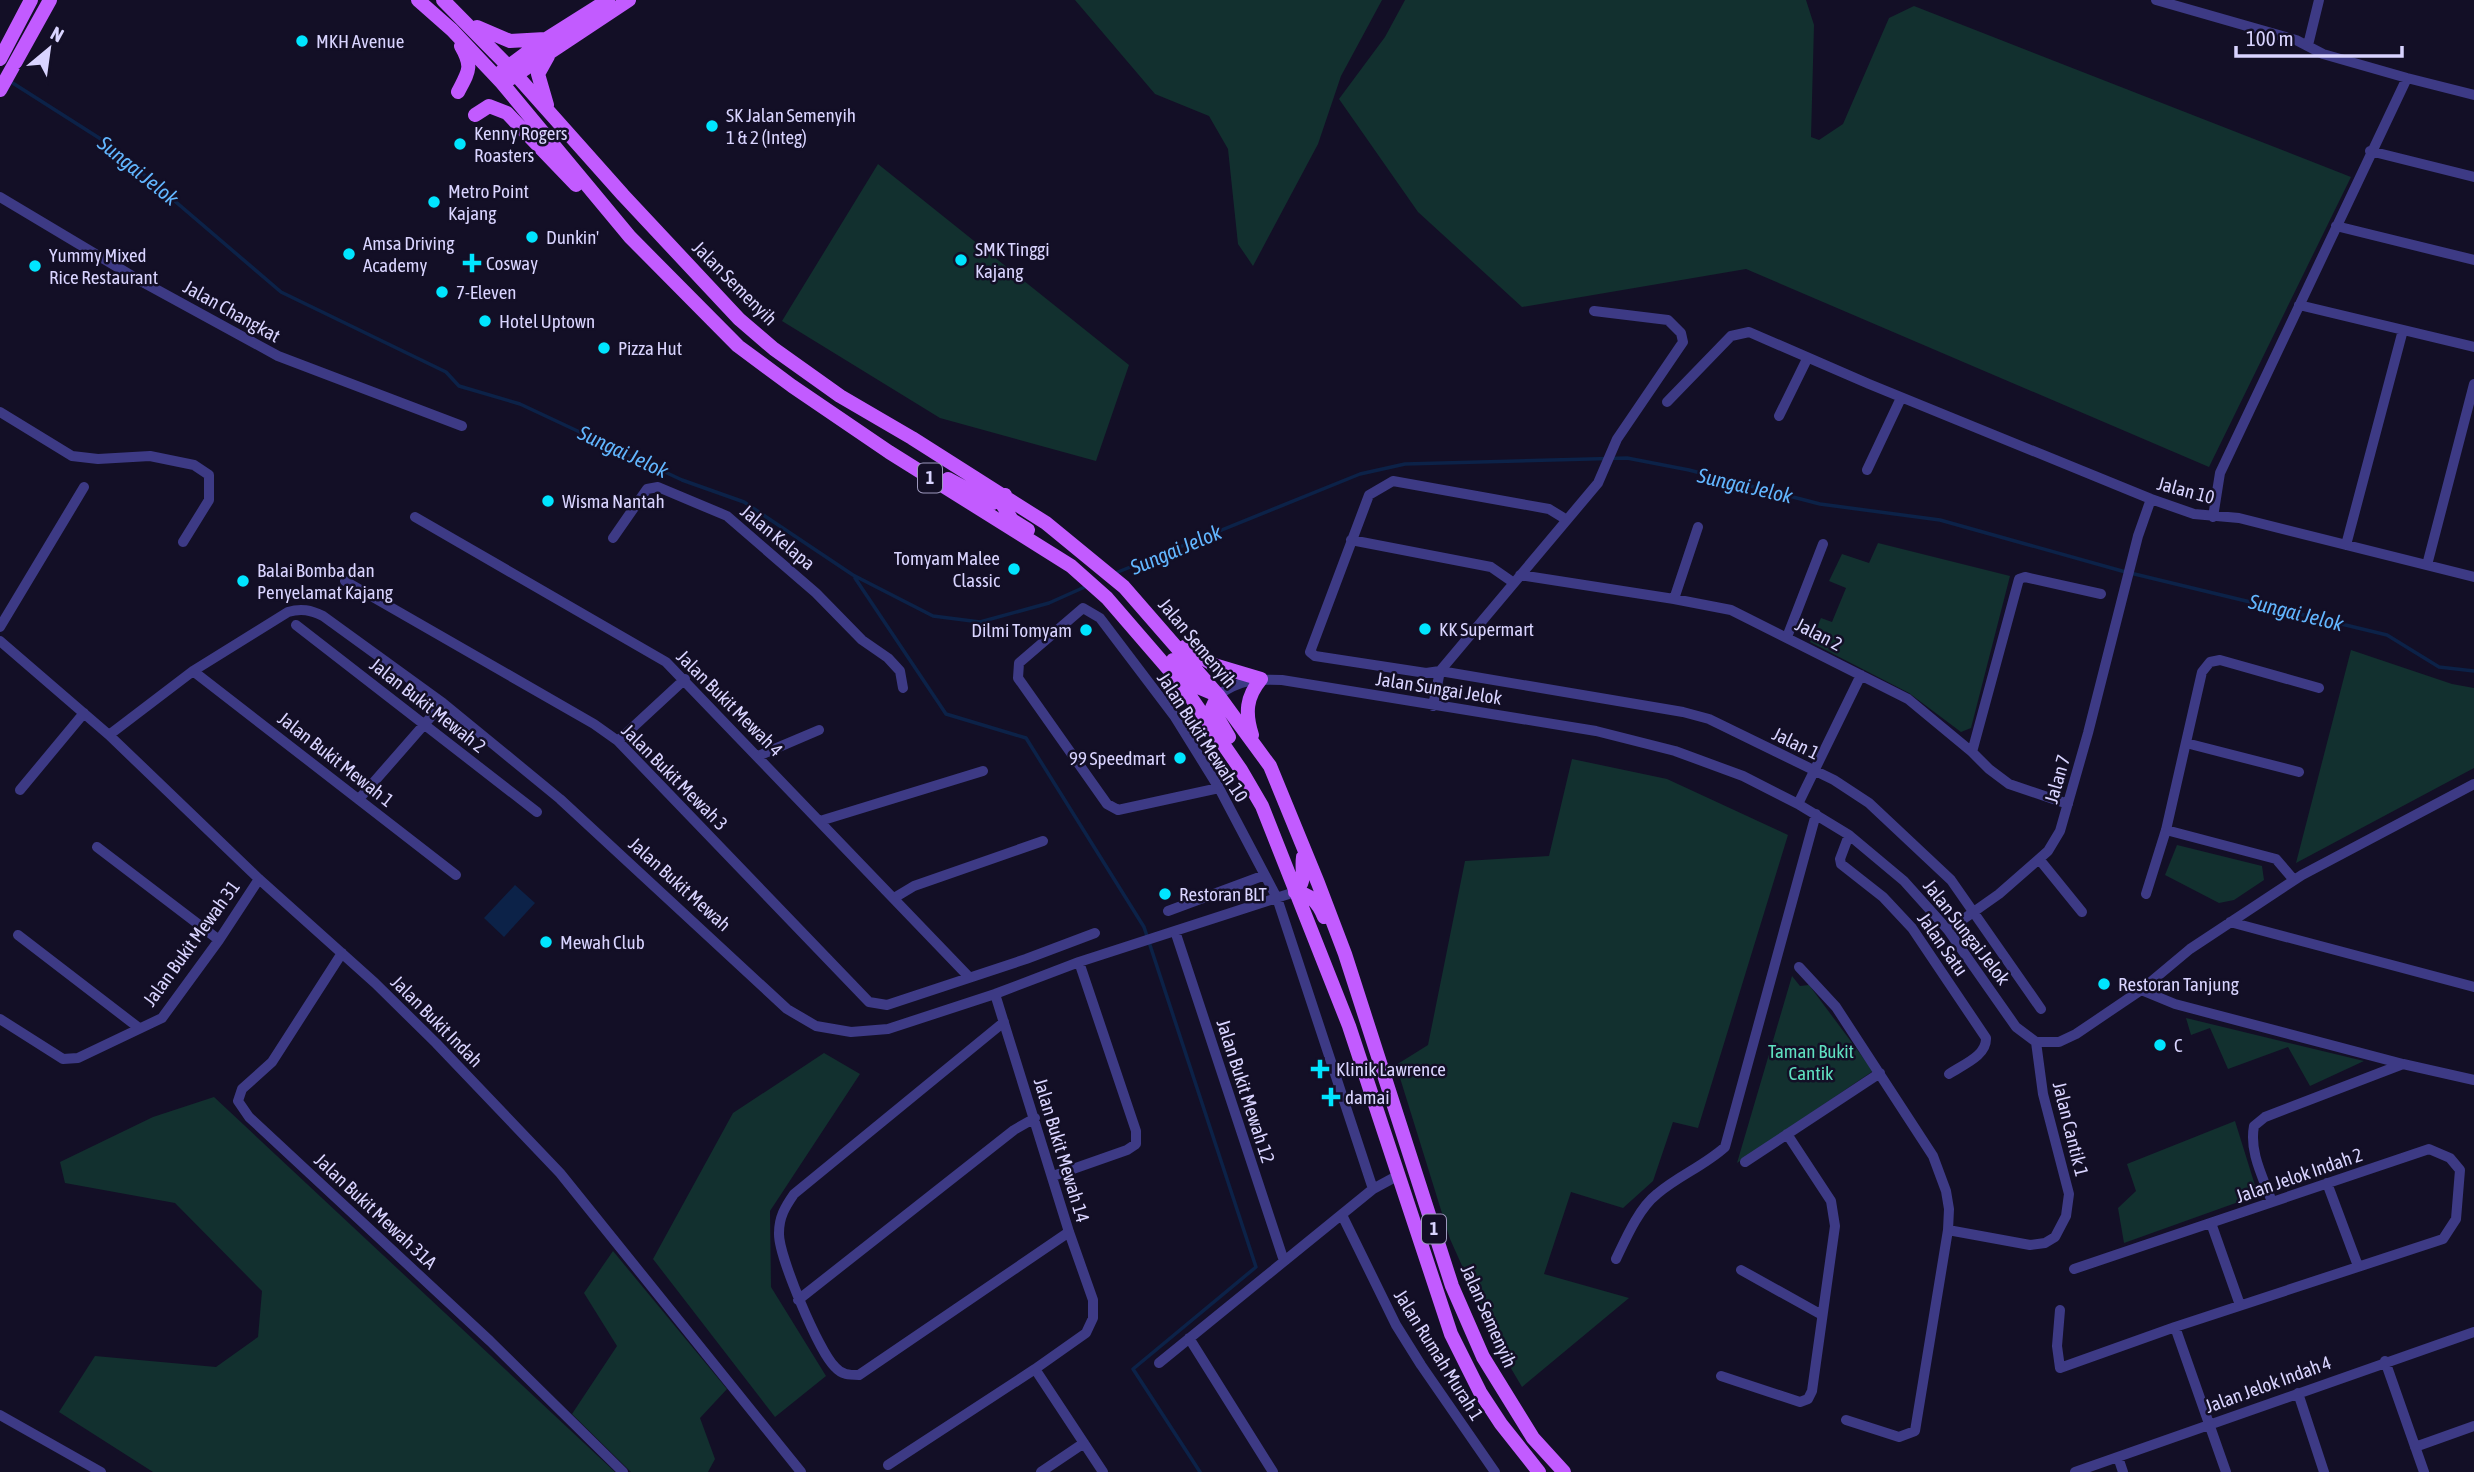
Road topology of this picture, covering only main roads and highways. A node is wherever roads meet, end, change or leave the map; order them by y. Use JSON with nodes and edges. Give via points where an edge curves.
{"nodes":[{"id":1,"x":50,"y":0,"type":"edge"},
{"id":2,"x":418,"y":0,"type":"edge"},
{"id":3,"x":443,"y":0,"type":"edge"},
{"id":4,"x":629,"y":0,"type":"edge"},
{"id":5,"x":27,"y":1,"type":"edge"},
{"id":6,"x":605,"y":1,"type":"edge"},
{"id":7,"x":469,"y":23,"type":"junction"},
{"id":8,"x":452,"y":30,"type":"junction"},
{"id":9,"x":550,"y":44,"type":"junction"},
{"id":10,"x":6,"y":58,"type":"edge"},
{"id":11,"x":513,"y":71,"type":"junction"},
{"id":12,"x":498,"y":79,"type":"junction"},
{"id":13,"x":0,"y":89,"type":"edge"},
{"id":14,"x":458,"y":92,"type":"dead end"},
{"id":15,"x":549,"y":111,"type":"junction"},
{"id":16,"x":475,"y":115,"type":"dead end"},
{"id":17,"x":630,"y":237,"type":"junction"},
{"id":18,"x":889,"y":452,"type":"junction"},
{"id":19,"x":1004,"y":495,"type":"junction"},
{"id":20,"x":1068,"y":565,"type":"junction"},
{"id":21,"x":1127,"y":619,"type":"junction"},
{"id":22,"x":1170,"y":638,"type":"junction"},
{"id":23,"x":1218,"y":695,"type":"junction"},
{"id":24,"x":1256,"y":747,"type":"junction"},
{"id":25,"x":1241,"y":770,"type":"junction"},
{"id":26,"x":1304,"y":849,"type":"junction"},
{"id":27,"x":1295,"y":892,"type":"junction"},
{"id":28,"x":1345,"y":954,"type":"junction"},
{"id":29,"x":1539,"y":1472,"type":"edge"},
{"id":30,"x":1564,"y":1472,"type":"edge"}],
"edges":[{"from":1,"to":10,"type":"main road"},
{"from":2,"to":8,"type":"main road","name":"Jalan Semenyih","number":"1"},
{"from":3,"to":7,"type":"main road","name":"Jalan Semenyih","number":"1"},
{"from":4,"to":9,"type":"main road"},
{"from":5,"to":10,"type":"main road"},
{"from":6,"to":9,"type":"main road"},
{"from":7,"to":9,"type":"main road","via":[[510,41]]},
{"from":7,"to":11,"type":"main road","name":"Jalan Semenyih","number":"1"},
{"from":8,"to":12,"type":"main road","name":"Jalan Semenyih","number":"1"},
{"from":8,"to":14,"type":"main road","via":[[469,62]]},
{"from":9,"to":11,"type":"main road"},
{"from":9,"to":15,"type":"main road","via":[[538,74]]},
{"from":10,"to":13,"type":"main road"},
{"from":11,"to":12,"type":"main road"},
{"from":11,"to":15,"type":"main road","name":"Jalan Semenyih","number":"1"},
{"from":12,"to":17,"type":"main road","name":"Jalan Semenyih","number":"1"},
{"from":15,"to":19,"type":"main road","name":"Jalan Semenyih","number":"1","via":[[765,341],[840,396]]},
{"from":16,"to":17,"type":"main road","via":[[489,106],[507,113]]},
{"from":17,"to":18,"type":"main road","name":"Jalan Semenyih","number":"1","via":[[738,346]]},
{"from":18,"to":19,"type":"main road","via":[[917,461],[985,501],[993,503]]},
{"from":18,"to":20,"type":"main road","name":"Jalan Semenyih","number":"1"},
{"from":19,"to":20,"type":"main road","via":[[1006,513]]},
{"from":19,"to":22,"type":"main road","name":"Jalan Semenyih","number":"1","via":[[1124,587]]},
{"from":20,"to":21,"type":"main road","name":"Jalan Semenyih","number":"1"},
{"from":21,"to":23,"type":"main road","via":[[1144,629],[1198,687]]},
{"from":21,"to":25,"type":"main road","name":"Jalan Semenyih","number":"1","via":[[1183,686]]},
{"from":22,"to":23,"type":"main road","name":"Jalan Semenyih","number":"1"},
{"from":22,"to":24,"type":"main road","via":[[1214,665],[1261,679],[1247,702]]},
{"from":23,"to":24,"type":"main road","name":"Jalan Semenyih","number":"1"},
{"from":23,"to":25,"type":"main road","via":[[1212,708],[1241,756]]},
{"from":24,"to":26,"type":"main road","name":"Jalan Semenyih","number":"1","via":[[1275,776]]},
{"from":25,"to":27,"type":"main road","name":"Jalan Semenyih","number":"1","via":[[1262,806]]},
{"from":26,"to":27,"type":"main road","via":[[1304,877]]},
{"from":26,"to":28,"type":"main road","name":"Jalan Semenyih","number":"1"},
{"from":27,"to":28,"type":"main road","via":[[1314,900]]},
{"from":27,"to":29,"type":"main road","name":"Jalan Semenyih","number":"1","via":[[1349,1026],[1451,1334],[1480,1392]]},
{"from":28,"to":30,"type":"main road","name":"Jalan Semenyih","number":"1","via":[[1452,1286],[1483,1357],[1508,1399]]}]}
